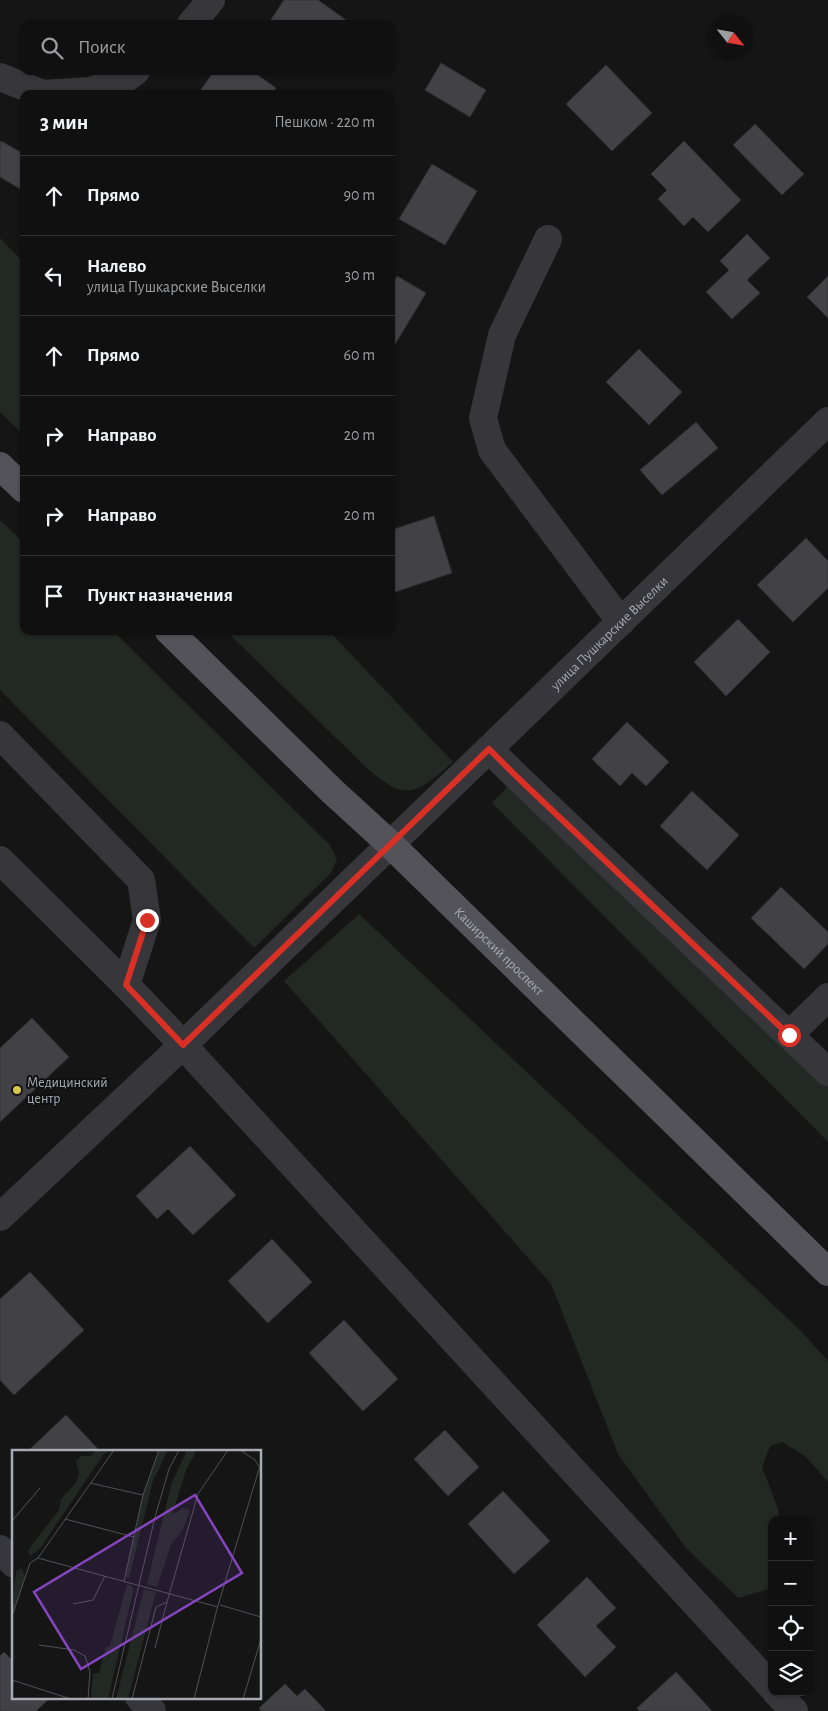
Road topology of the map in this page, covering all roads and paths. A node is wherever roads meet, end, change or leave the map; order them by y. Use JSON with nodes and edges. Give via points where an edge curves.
{"nodes":[{"id":1,"x":210,"y":0,"type":"edge"},
{"id":2,"x":194,"y":20,"type":"edge"},
{"id":3,"x":131,"y":75,"type":"edge"},
{"id":4,"x":0,"y":77,"type":"edge"},
{"id":5,"x":33,"y":90,"type":"edge"},
{"id":6,"x":92,"y":90,"type":"edge"},
{"id":7,"x":548,"y":239,"type":"dead end"},
{"id":8,"x":828,"y":422,"type":"edge"},
{"id":9,"x":0,"y":466,"type":"edge"},
{"id":10,"x":20,"y":485,"type":"edge"},
{"id":11,"x":620,"y":622,"type":"junction"},
{"id":12,"x":173,"y":635,"type":"edge"},
{"id":13,"x":0,"y":735,"type":"edge"},
{"id":14,"x":489,"y":749,"type":"junction"},
{"id":15,"x":390,"y":844,"type":"junction"},
{"id":16,"x":0,"y":860,"type":"edge"},
{"id":17,"x":126,"y":985,"type":"junction"},
{"id":18,"x":828,"y":996,"type":"edge"},
{"id":19,"x":789,"y":1035,"type":"junction"},
{"id":20,"x":183,"y":1045,"type":"junction"},
{"id":21,"x":828,"y":1072,"type":"edge"},
{"id":22,"x":0,"y":1217,"type":"edge"},
{"id":23,"x":828,"y":1272,"type":"edge"},
{"id":24,"x":0,"y":1549,"type":"edge"},
{"id":25,"x":12,"y":1562,"type":"edge"},
{"id":26,"x":768,"y":1683,"type":"edge"},
{"id":27,"x":780,"y":1696,"type":"edge"},
{"id":28,"x":140,"y":1698,"type":"edge"},
{"id":29,"x":152,"y":1711,"type":"edge"},
{"id":30,"x":794,"y":1711,"type":"edge"}],
"edges":[{"from":1,"to":2,"type":"street"},
{"from":3,"to":6,"type":"street"},
{"from":4,"to":5,"type":"street"},
{"from":7,"to":11,"type":"street","via":[[502,335],[483,418],[492,450]]},
{"from":8,"to":11,"type":"street","name":"улица Пушкарские Выселки"},
{"from":9,"to":10,"type":"main road"},
{"from":11,"to":14,"type":"street","name":"улица Пушкарские Выселки"},
{"from":12,"to":15,"type":"main road","name":"Каширский проспект"},
{"from":13,"to":17,"type":"street","via":[[141,880],[147,920]]},
{"from":14,"to":15,"type":"street","name":"улица Пушкарские Выселки"},
{"from":14,"to":19,"type":"street"},
{"from":15,"to":20,"type":"street","name":"улица Пушкарские Выселки"},
{"from":15,"to":23,"type":"main road","name":"Каширский проспект"},
{"from":16,"to":17,"type":"street"},
{"from":17,"to":20,"type":"street"},
{"from":18,"to":19,"type":"street"},
{"from":19,"to":21,"type":"street"},
{"from":20,"to":22,"type":"street","name":"улица Пушкарские Выселки"},
{"from":20,"to":26,"type":"street"},
{"from":24,"to":25,"type":"street"},
{"from":27,"to":30,"type":"street"},
{"from":28,"to":29,"type":"street"}]}
